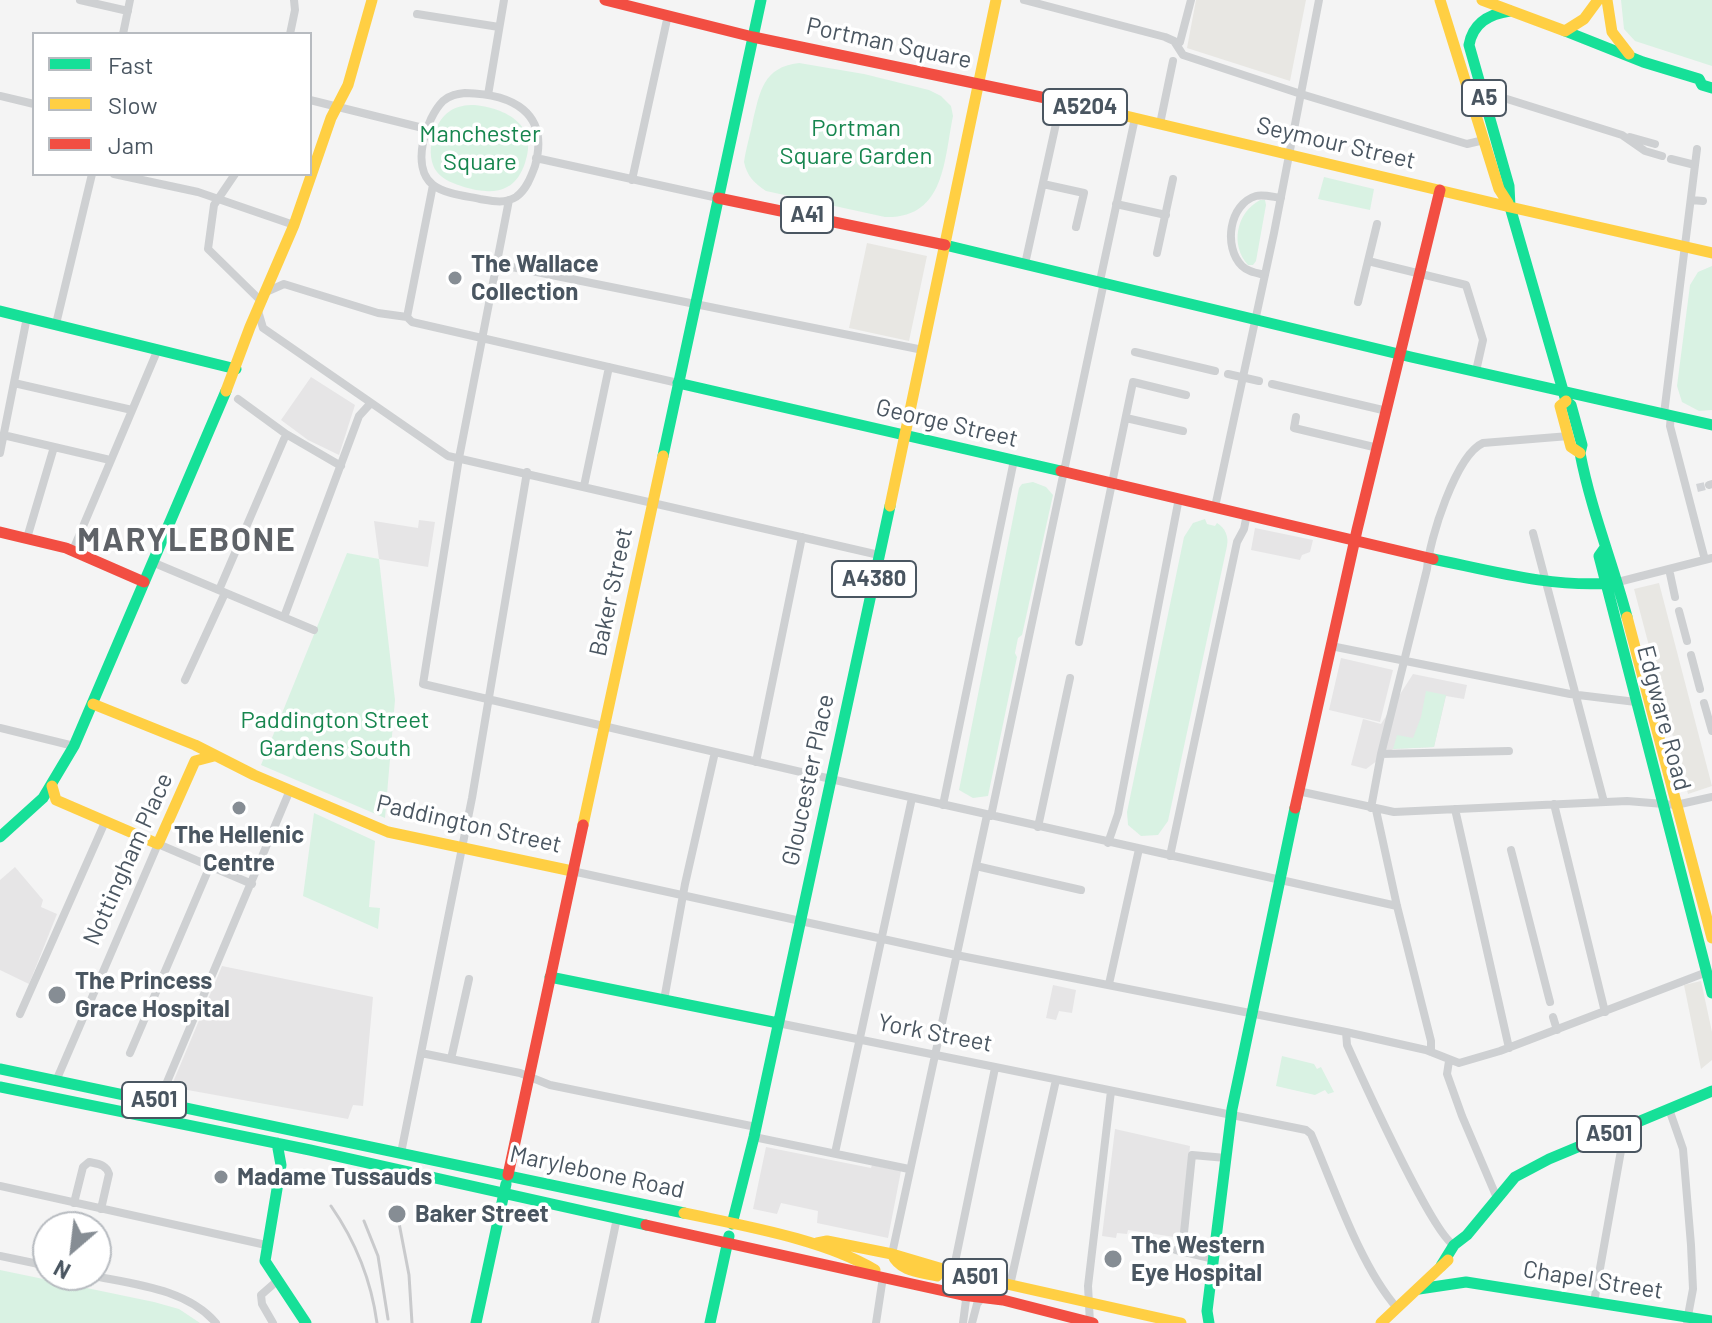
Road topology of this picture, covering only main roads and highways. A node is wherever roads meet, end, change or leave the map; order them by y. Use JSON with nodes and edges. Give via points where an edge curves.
{"nodes":[{"id":1,"x":372,"y":0,"type":"edge"},
{"id":2,"x":605,"y":0,"type":"edge"},
{"id":3,"x":761,"y":0,"type":"edge"},
{"id":4,"x":996,"y":0,"type":"edge"},
{"id":5,"x":1440,"y":0,"type":"edge"},
{"id":6,"x":1482,"y":0,"type":"edge"},
{"id":7,"x":1598,"y":0,"type":"edge"},
{"id":8,"x":1607,"y":0,"type":"edge"},
{"id":9,"x":1510,"y":11,"type":"junction"},
{"id":10,"x":1565,"y":31,"type":"junction"},
{"id":11,"x":753,"y":37,"type":"junction"},
{"id":12,"x":1631,"y":57,"type":"junction"},
{"id":13,"x":1712,"y":75,"type":"edge"},
{"id":14,"x":1699,"y":79,"type":"junction"},
{"id":15,"x":978,"y":83,"type":"junction"},
{"id":16,"x":1712,"y":88,"type":"edge"},
{"id":17,"x":312,"y":173,"type":"edge"},
{"id":18,"x":311,"y":176,"type":"edge"},
{"id":19,"x":1440,"y":190,"type":"junction"},
{"id":20,"x":718,"y":198,"type":"junction"},
{"id":21,"x":1510,"y":207,"type":"junction"},
{"id":22,"x":945,"y":245,"type":"junction"},
{"id":23,"x":1712,"y":253,"type":"edge"},
{"id":24,"x":0,"y":311,"type":"edge"},
{"id":25,"x":1401,"y":354,"type":"junction"},
{"id":26,"x":236,"y":369,"type":"junction"},
{"id":27,"x":678,"y":383,"type":"junction"},
{"id":28,"x":1564,"y":396,"type":"junction"},
{"id":29,"x":1712,"y":425,"type":"edge"},
{"id":30,"x":905,"y":436,"type":"junction"},
{"id":31,"x":1580,"y":453,"type":"junction"},
{"id":32,"x":0,"y":532,"type":"edge"},
{"id":33,"x":1355,"y":539,"type":"junction"},
{"id":34,"x":144,"y":582,"type":"junction"},
{"id":35,"x":1612,"y":583,"type":"junction"},
{"id":36,"x":91,"y":708,"type":"junction"},
{"id":37,"x":187,"y":743,"type":"junction"},
{"id":38,"x":214,"y":756,"type":"junction"},
{"id":39,"x":195,"y":761,"type":"junction"},
{"id":40,"x":52,"y":786,"type":"junction"},
{"id":41,"x":56,"y":800,"type":"junction"},
{"id":42,"x":35,"y":806,"type":"junction"},
{"id":43,"x":0,"y":837,"type":"edge"},
{"id":44,"x":572,"y":871,"type":"junction"},
{"id":45,"x":1712,"y":938,"type":"edge"},
{"id":46,"x":550,"y":977,"type":"junction"},
{"id":47,"x":1712,"y":993,"type":"edge"},
{"id":48,"x":778,"y":1023,"type":"junction"},
{"id":49,"x":0,"y":1069,"type":"edge"},
{"id":50,"x":0,"y":1087,"type":"edge"},
{"id":51,"x":1712,"y":1091,"type":"edge"},
{"id":52,"x":277,"y":1143,"type":"junction"},
{"id":53,"x":508,"y":1175,"type":"junction"},
{"id":54,"x":504,"y":1193,"type":"junction"},
{"id":55,"x":732,"y":1224,"type":"junction"},
{"id":56,"x":1467,"y":1235,"type":"junction"},
{"id":57,"x":727,"y":1242,"type":"junction"},
{"id":58,"x":809,"y":1245,"type":"junction"},
{"id":59,"x":892,"y":1254,"type":"junction"},
{"id":60,"x":1441,"y":1266,"type":"junction"},
{"id":61,"x":883,"y":1277,"type":"junction"},
{"id":62,"x":1419,"y":1289,"type":"junction"},
{"id":63,"x":1003,"y":1300,"type":"junction"},
{"id":64,"x":1687,"y":1320,"type":"edge"},
{"id":65,"x":1712,"y":1321,"type":"edge"},
{"id":66,"x":306,"y":1323,"type":"edge"},
{"id":67,"x":476,"y":1323,"type":"edge"},
{"id":68,"x":710,"y":1323,"type":"edge"},
{"id":69,"x":1091,"y":1323,"type":"edge"},
{"id":70,"x":1181,"y":1323,"type":"edge"},
{"id":71,"x":1209,"y":1323,"type":"edge"},
{"id":72,"x":1381,"y":1323,"type":"edge"}],
"edges":[{"from":1,"to":17,"type":"main road","via":[[348,85]]},
{"from":2,"to":11,"type":"main road","number":"A5204"},
{"from":3,"to":11,"type":"main road"},
{"from":4,"to":15,"type":"main road","number":"A4380"},
{"from":5,"to":21,"type":"main road","name":"Edgware Road","number":"A5","via":[[1499,189]]},
{"from":6,"to":9,"type":"main road"},
{"from":7,"to":10,"type":"main road","via":[[1584,19]]},
{"from":8,"to":12,"type":"main road","via":[[1613,36]]},
{"from":9,"to":10,"type":"main road"},
{"from":9,"to":21,"type":"main road","name":"Edgware Road","number":"A5","via":[[1483,21],[1469,45],[1509,186]]},
{"from":10,"to":12,"type":"main road"},
{"from":11,"to":15,"type":"main road","name":"Portman Square","number":"A5204"},
{"from":11,"to":20,"type":"main road"},
{"from":12,"to":14,"type":"main road"},
{"from":13,"to":14,"type":"main road"},
{"from":14,"to":16,"type":"main road"},
{"from":15,"to":19,"type":"main road","name":"Seymour Street","number":"A5204"},
{"from":15,"to":22,"type":"main road","name":"Portman Square","number":"A4380"},
{"from":18,"to":26,"type":"main road"},
{"from":19,"to":21,"type":"main road","name":"Seymour Street","number":"A5204"},
{"from":19,"to":25,"type":"main road"},
{"from":20,"to":22,"type":"main road","number":"A41"},
{"from":20,"to":27,"type":"main road","name":"Baker Street"},
{"from":21,"to":23,"type":"main road","name":"Seymour Street"},
{"from":21,"to":28,"type":"main road","name":"Edgware Road","number":"A5"},
{"from":22,"to":25,"type":"main road"},
{"from":22,"to":30,"type":"main road","name":"Gloucester Place","number":"A4380"},
{"from":24,"to":26,"type":"main road"},
{"from":25,"to":28,"type":"main road"},
{"from":25,"to":33,"type":"main road"},
{"from":26,"to":34,"type":"main road"},
{"from":27,"to":30,"type":"main road","name":"George Street"},
{"from":27,"to":44,"type":"main road","name":"Baker Street"},
{"from":28,"to":29,"type":"main road"},
{"from":28,"to":31,"type":"main road","name":"Edgware Road","number":"A5","via":[[1571,405]]},
{"from":28,"to":31,"type":"main road","name":"Edgware Road","number":"A5","via":[[1560,406],[1571,447]]},
{"from":30,"to":33,"type":"main road","name":"George Street"},
{"from":30,"to":48,"type":"main road","name":"Gloucester Place","number":"A4380"},
{"from":31,"to":35,"type":"main road","name":"Edgware Road","number":"A5","via":[[1604,549],[1599,556]]},
{"from":32,"to":34,"type":"main road","via":[[73,550]]},
{"from":33,"to":35,"type":"main road","name":"George Street","via":[[1546,582]]},
{"from":33,"to":71,"type":"main road","via":[[1231,1115]]},
{"from":34,"to":36,"type":"main road"},
{"from":35,"to":45,"type":"main road","name":"Edgware Road","number":"A5"},
{"from":35,"to":47,"type":"main road","name":"Edgware Road","number":"A5","via":[[1636,702]]},
{"from":36,"to":37,"type":"main road","name":"Paddington Street"},
{"from":36,"to":40,"type":"main road"},
{"from":37,"to":38,"type":"main road","name":"Paddington Street"},
{"from":37,"to":39,"type":"main road"},
{"from":38,"to":39,"type":"main road","name":"Nottingham Place"},
{"from":38,"to":44,"type":"main road","name":"Paddington Street","via":[[388,832]]},
{"from":39,"to":41,"type":"main road","name":"Nottingham Place","via":[[158,844]]},
{"from":40,"to":41,"type":"main road"},
{"from":40,"to":42,"type":"main road"},
{"from":41,"to":42,"type":"main road"},
{"from":42,"to":43,"type":"main road"},
{"from":44,"to":46,"type":"main road","name":"Baker Street"},
{"from":46,"to":48,"type":"main road","name":"York Street"},
{"from":46,"to":53,"type":"main road","name":"Baker Street"},
{"from":48,"to":55,"type":"main road","name":"Gloucester Place","number":"A4380"},
{"from":49,"to":53,"type":"main road","name":"Marylebone Road","number":"A501"},
{"from":50,"to":52,"type":"main road","name":"Marylebone Road","number":"A501"},
{"from":51,"to":56,"type":"main road","number":"A501","via":[[1515,1177]]},
{"from":52,"to":54,"type":"main road","name":"Marylebone Road","number":"A501"},
{"from":52,"to":66,"type":"main road","via":[[281,1165],[266,1264]]},
{"from":53,"to":54,"type":"main road","name":"Baker Street"},
{"from":53,"to":55,"type":"main road","name":"Marylebone Road","number":"A501"},
{"from":54,"to":57,"type":"main road","name":"Marylebone Road","number":"A501"},
{"from":54,"to":67,"type":"main road","name":"Baker Street"},
{"from":55,"to":57,"type":"main road","name":"Gloucester Place","number":"A4380"},
{"from":55,"to":58,"type":"main road","name":"Marylebone Road","number":"A501"},
{"from":56,"to":60,"type":"main road","number":"A501"},
{"from":56,"to":60,"type":"main road","number":"A501"},
{"from":57,"to":61,"type":"main road","name":"Marylebone Road","number":"A501"},
{"from":57,"to":68,"type":"main road","name":"Gloucester Place","number":"A4380"},
{"from":58,"to":59,"type":"main road","name":"Marylebone Road","number":"A501","via":[[827,1241]]},
{"from":58,"to":61,"type":"main road","via":[[865,1262]]},
{"from":59,"to":63,"type":"main road","via":[[902,1267],[983,1286]]},
{"from":59,"to":70,"type":"main road","name":"Marylebone Road","number":"A501"},
{"from":60,"to":62,"type":"main road","number":"A501"},
{"from":61,"to":63,"type":"main road","name":"Marylebone Road","number":"A501"},
{"from":62,"to":64,"type":"main road","name":"Chapel Street","via":[[1466,1282]]},
{"from":62,"to":72,"type":"main road","number":"A501"},
{"from":63,"to":69,"type":"main road","name":"Marylebone Road","number":"A501"},
{"from":64,"to":65,"type":"main road","name":"Chapel Street"}]}
